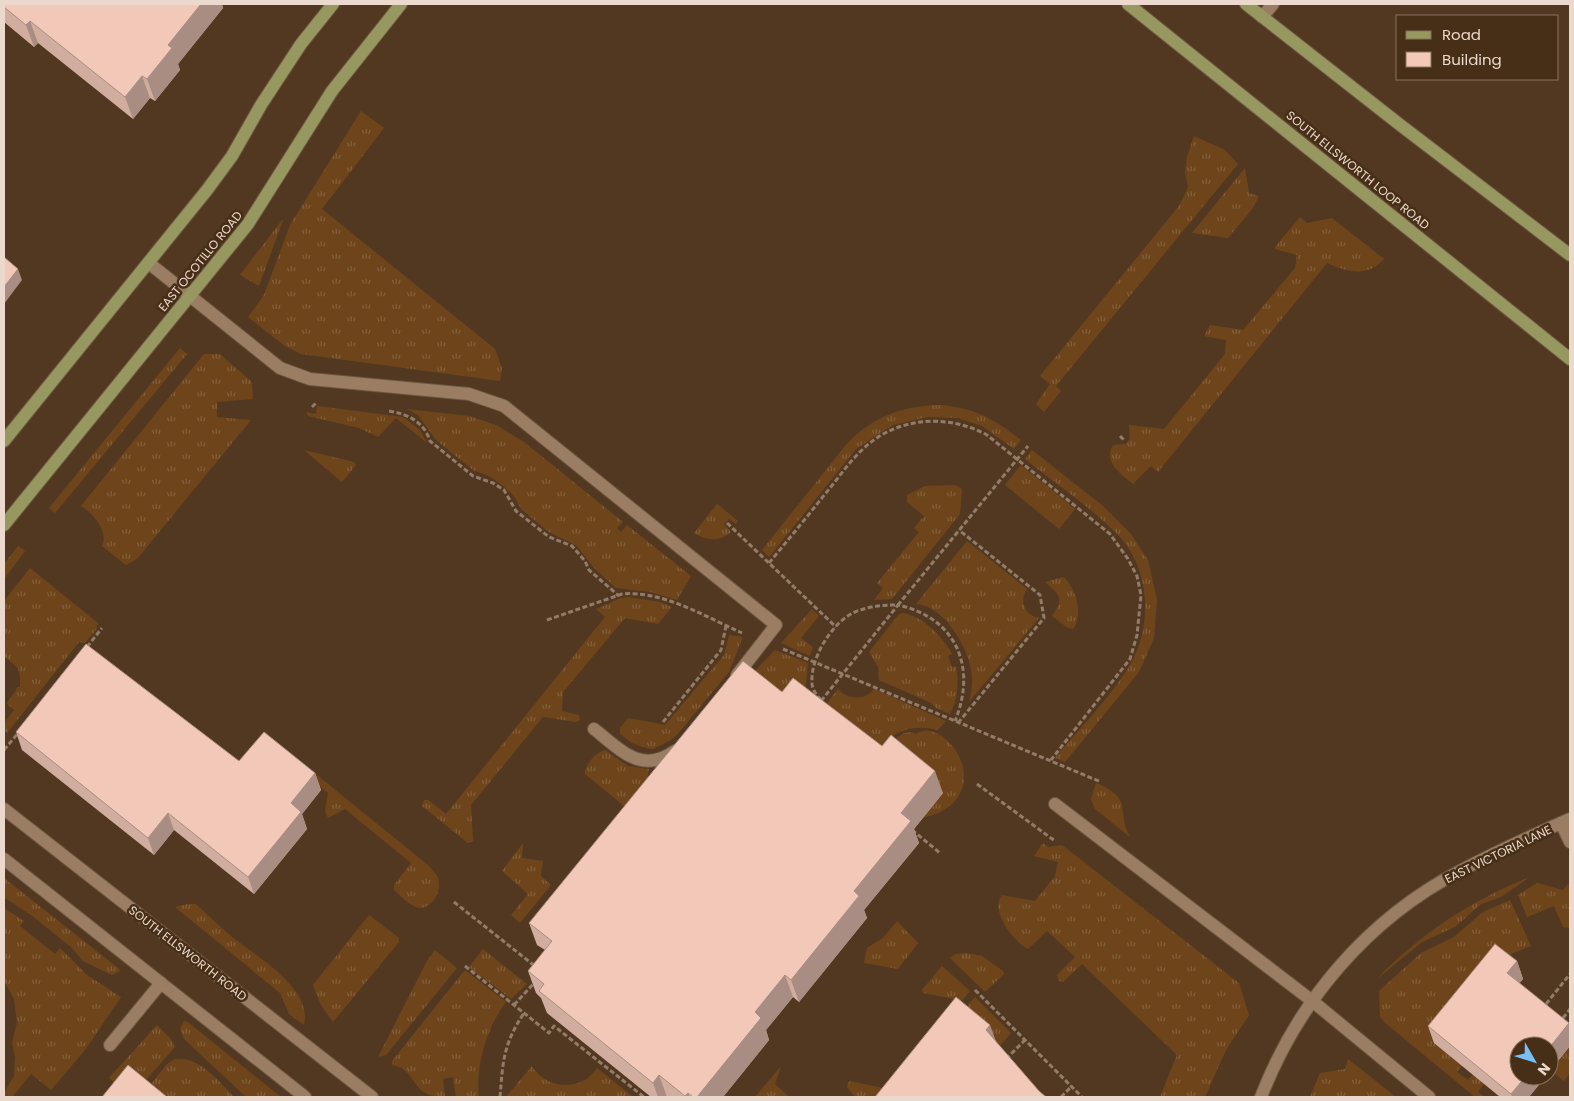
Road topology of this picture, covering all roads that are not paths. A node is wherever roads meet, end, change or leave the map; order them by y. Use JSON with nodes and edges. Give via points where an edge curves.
{"nodes":[{"id":1,"x":333,"y":4,"type":"edge"},
{"id":2,"x":401,"y":4,"type":"edge"},
{"id":3,"x":1128,"y":4,"type":"edge"},
{"id":4,"x":1246,"y":4,"type":"edge"},
{"id":5,"x":1273,"y":4,"type":"edge"},
{"id":6,"x":1262,"y":16,"type":"junction"},
{"id":7,"x":1570,"y":255,"type":"edge"},
{"id":8,"x":150,"y":264,"type":"junction"},
{"id":9,"x":190,"y":296,"type":"junction"},
{"id":10,"x":1570,"y":359,"type":"edge"},
{"id":11,"x":4,"y":441,"type":"edge"},
{"id":12,"x":4,"y":525,"type":"edge"},
{"id":13,"x":729,"y":686,"type":"edge"},
{"id":14,"x":594,"y":729,"type":"dead end"},
{"id":15,"x":682,"y":746,"type":"edge"},
{"id":16,"x":1055,"y":804,"type":"dead end"},
{"id":17,"x":4,"y":809,"type":"edge"},
{"id":18,"x":1566,"y":821,"type":"edge"},
{"id":19,"x":1570,"y":842,"type":"edge"},
{"id":20,"x":4,"y":859,"type":"edge"},
{"id":21,"x":161,"y":984,"type":"junction"},
{"id":22,"x":1311,"y":1000,"type":"junction"},
{"id":23,"x":110,"y":1045,"type":"dead end"},
{"id":24,"x":367,"y":1096,"type":"edge"},
{"id":25,"x":305,"y":1097,"type":"edge"},
{"id":26,"x":1261,"y":1097,"type":"edge"},
{"id":27,"x":1429,"y":1097,"type":"edge"}],
"edges":[{"from":1,"to":8,"type":"main road","via":[[301,44],[232,156]]},
{"from":2,"to":9,"type":"main road","name":"EAST OCOTILLO ROAD","via":[[332,91],[248,224]]},
{"from":3,"to":10,"type":"main road","name":"SOUTH ELLSWORTH LOOP ROAD"},
{"from":4,"to":6,"type":"main road"},
{"from":5,"to":6,"type":"street"},
{"from":6,"to":7,"type":"main road"},
{"from":8,"to":9,"type":"street"},
{"from":8,"to":11,"type":"main road"},
{"from":9,"to":12,"type":"main road","name":"EAST OCOTILLO ROAD"},
{"from":9,"to":13,"type":"street","via":[[280,368],[310,379],[469,394],[504,406],[776,625]]},
{"from":14,"to":15,"type":"street","via":[[628,756],[646,762],[663,759]]},
{"from":16,"to":22,"type":"street"},
{"from":17,"to":24,"type":"street","name":"SOUTH ELLSWORTH ROAD"},
{"from":18,"to":19,"type":"street"},
{"from":18,"to":22,"type":"street","name":"EAST VICTORIA LANE","via":[[1459,871],[1396,912],[1349,954]]},
{"from":20,"to":21,"type":"street"},
{"from":21,"to":23,"type":"street"},
{"from":21,"to":25,"type":"street"},
{"from":22,"to":26,"type":"street","name":"EAST VICTORIA LANE"},
{"from":22,"to":27,"type":"street"}]}
